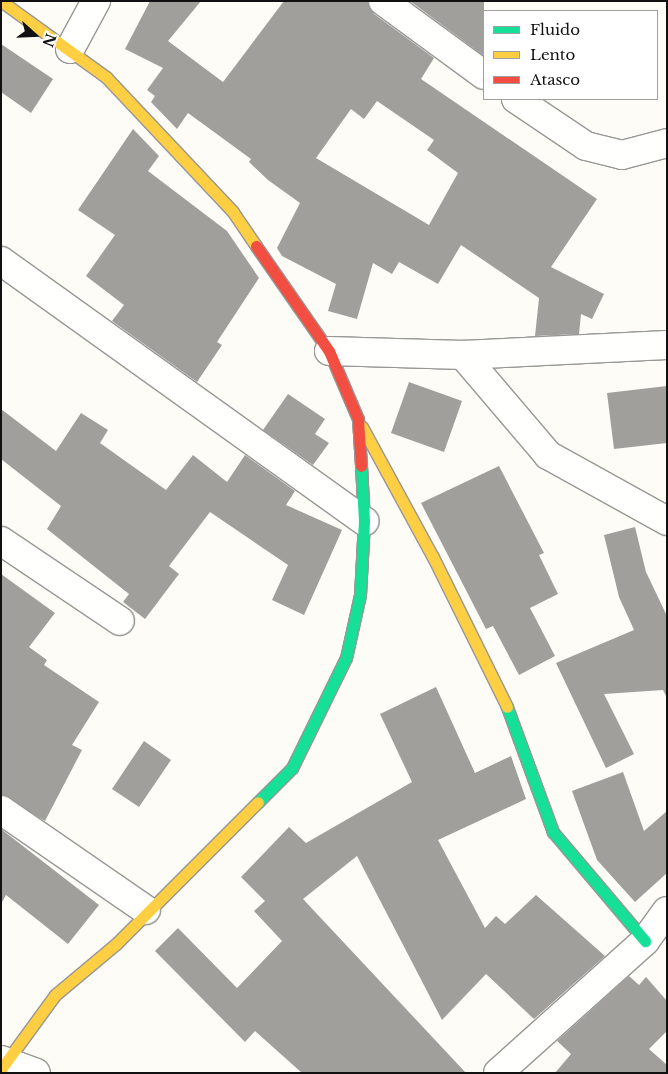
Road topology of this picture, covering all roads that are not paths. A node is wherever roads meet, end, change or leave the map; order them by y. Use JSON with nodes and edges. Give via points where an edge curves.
{"nodes":[{"id":1,"x":2,"y":1,"type":"edge"},
{"id":2,"x":96,"y":1,"type":"edge"},
{"id":3,"x":383,"y":1,"type":"edge"},
{"id":4,"x":70,"y":49,"type":"junction"},
{"id":5,"x":483,"y":74,"type":"edge"},
{"id":6,"x":517,"y":100,"type":"edge"},
{"id":7,"x":667,"y":143,"type":"edge"},
{"id":8,"x":1,"y":261,"type":"edge"},
{"id":9,"x":667,"y":345,"type":"edge"},
{"id":10,"x":329,"y":351,"type":"junction"},
{"id":11,"x":463,"y":355,"type":"junction"},
{"id":12,"x":358,"y":419,"type":"junction"},
{"id":13,"x":394,"y":487,"type":"junction"},
{"id":14,"x":363,"y":508,"type":"junction"},
{"id":15,"x":667,"y":521,"type":"edge"},
{"id":16,"x":1,"y":541,"type":"edge"},
{"id":17,"x":120,"y":621,"type":"dead end"},
{"id":18,"x":1,"y":810,"type":"edge"},
{"id":19,"x":146,"y":910,"type":"junction"},
{"id":20,"x":667,"y":911,"type":"edge"},
{"id":21,"x":645,"y":941,"type":"junction"},
{"id":22,"x":3,"y":1064,"type":"edge"},
{"id":23,"x":36,"y":1073,"type":"edge"},
{"id":24,"x":498,"y":1073,"type":"edge"}],
"edges":[{"from":1,"to":4,"type":"street"},
{"from":2,"to":4,"type":"street"},
{"from":3,"to":5,"type":"street"},
{"from":4,"to":10,"type":"street","via":[[106,77],[233,212]]},
{"from":6,"to":7,"type":"street","via":[[586,146],[622,155]]},
{"from":8,"to":14,"type":"street"},
{"from":9,"to":11,"type":"street"},
{"from":10,"to":11,"type":"street"},
{"from":10,"to":12,"type":"street"},
{"from":11,"to":15,"type":"street","via":[[548,455]]},
{"from":12,"to":13,"type":"street"},
{"from":12,"to":14,"type":"street"},
{"from":13,"to":14,"type":"street"},
{"from":13,"to":21,"type":"street","via":[[519,731],[553,832]]},
{"from":14,"to":19,"type":"street","via":[[360,595],[346,658],[292,768]]},
{"from":16,"to":17,"type":"street"},
{"from":18,"to":19,"type":"street"},
{"from":19,"to":22,"type":"street","via":[[117,943],[55,995]]},
{"from":20,"to":21,"type":"street"},
{"from":21,"to":24,"type":"street"},
{"from":22,"to":23,"type":"street"}]}
